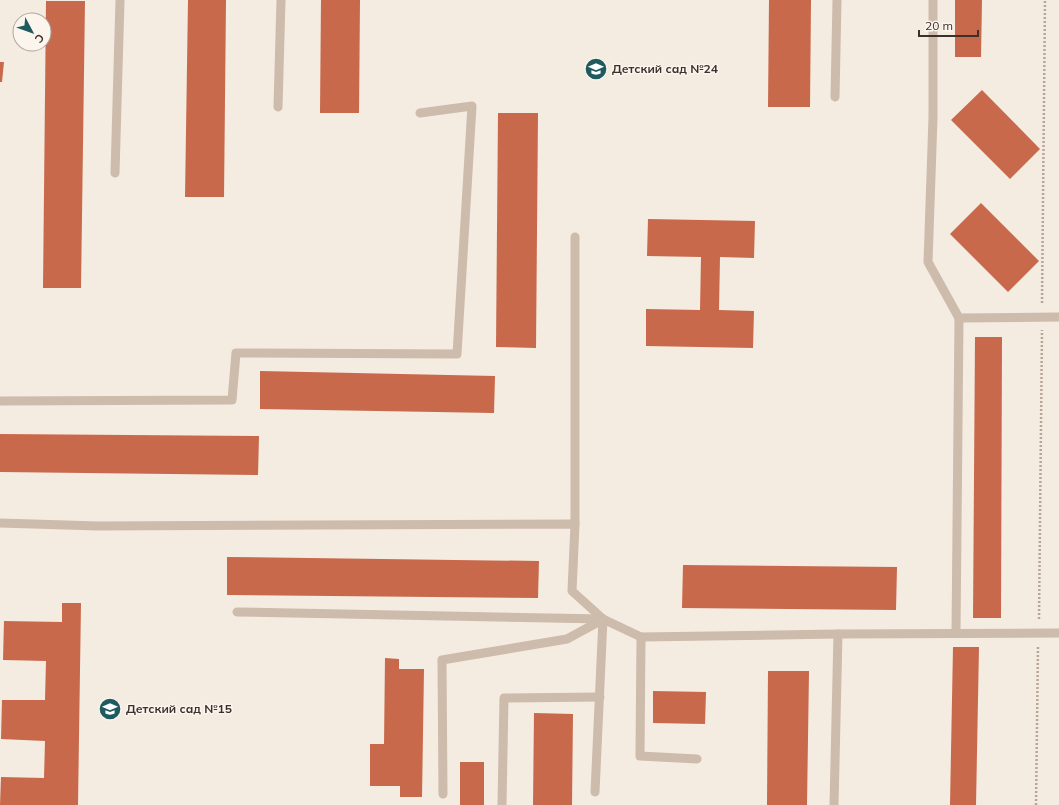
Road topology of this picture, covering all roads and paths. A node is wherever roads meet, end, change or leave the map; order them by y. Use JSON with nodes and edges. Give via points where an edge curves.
{"nodes":[{"id":1,"x":120,"y":0,"type":"edge"},
{"id":2,"x":280,"y":0,"type":"edge"},
{"id":3,"x":837,"y":0,"type":"edge"},
{"id":4,"x":933,"y":0,"type":"edge"},
{"id":5,"x":1045,"y":0,"type":"edge"},
{"id":6,"x":835,"y":97,"type":"dead end"},
{"id":7,"x":278,"y":107,"type":"dead end"},
{"id":8,"x":420,"y":113,"type":"dead end"},
{"id":9,"x":116,"y":173,"type":"dead end"},
{"id":10,"x":575,"y":237,"type":"dead end"},
{"id":11,"x":1042,"y":317,"type":"junction"},
{"id":12,"x":1059,"y":317,"type":"edge"},
{"id":13,"x":959,"y":318,"type":"junction"},
{"id":14,"x":0,"y":400,"type":"edge"},
{"id":15,"x":0,"y":523,"type":"edge"},
{"id":16,"x":575,"y":524,"type":"junction"},
{"id":17,"x":237,"y":612,"type":"dead end"},
{"id":18,"x":603,"y":620,"type":"junction"},
{"id":19,"x":956,"y":633,"type":"junction"},
{"id":20,"x":1038,"y":633,"type":"junction"},
{"id":21,"x":1059,"y":633,"type":"edge"},
{"id":22,"x":838,"y":634,"type":"junction"},
{"id":23,"x":641,"y":637,"type":"junction"},
{"id":24,"x":600,"y":696,"type":"junction"},
{"id":25,"x":697,"y":759,"type":"dead end"},
{"id":26,"x":595,"y":792,"type":"dead end"},
{"id":27,"x":444,"y":794,"type":"dead end"},
{"id":28,"x":502,"y":805,"type":"edge"},
{"id":29,"x":834,"y":805,"type":"edge"},
{"id":30,"x":1036,"y":805,"type":"edge"}],
"edges":[{"from":1,"to":9,"type":"lane"},
{"from":2,"to":7,"type":"lane"},
{"from":3,"to":6,"type":"lane"},
{"from":4,"to":13,"type":"lane","via":[[933,118],[928,262]]},
{"from":5,"to":11,"type":"path"},
{"from":8,"to":14,"type":"lane","via":[[472,106],[457,354],[236,353],[232,400]]},
{"from":10,"to":16,"type":"lane"},
{"from":11,"to":12,"type":"lane"},
{"from":11,"to":13,"type":"lane"},
{"from":11,"to":20,"type":"path"},
{"from":13,"to":19,"type":"lane"},
{"from":15,"to":16,"type":"lane","via":[[98,526]]},
{"from":16,"to":18,"type":"lane","via":[[572,591]]},
{"from":17,"to":18,"type":"lane"},
{"from":18,"to":23,"type":"lane"},
{"from":18,"to":24,"type":"lane"},
{"from":18,"to":27,"type":"lane","via":[[567,639],[442,660]]},
{"from":19,"to":20,"type":"lane"},
{"from":19,"to":22,"type":"lane"},
{"from":20,"to":21,"type":"lane"},
{"from":20,"to":30,"type":"path"},
{"from":22,"to":23,"type":"lane"},
{"from":22,"to":29,"type":"lane"},
{"from":23,"to":25,"type":"lane","via":[[640,756]]},
{"from":24,"to":26,"type":"lane"},
{"from":24,"to":28,"type":"lane","via":[[504,698]]}]}
